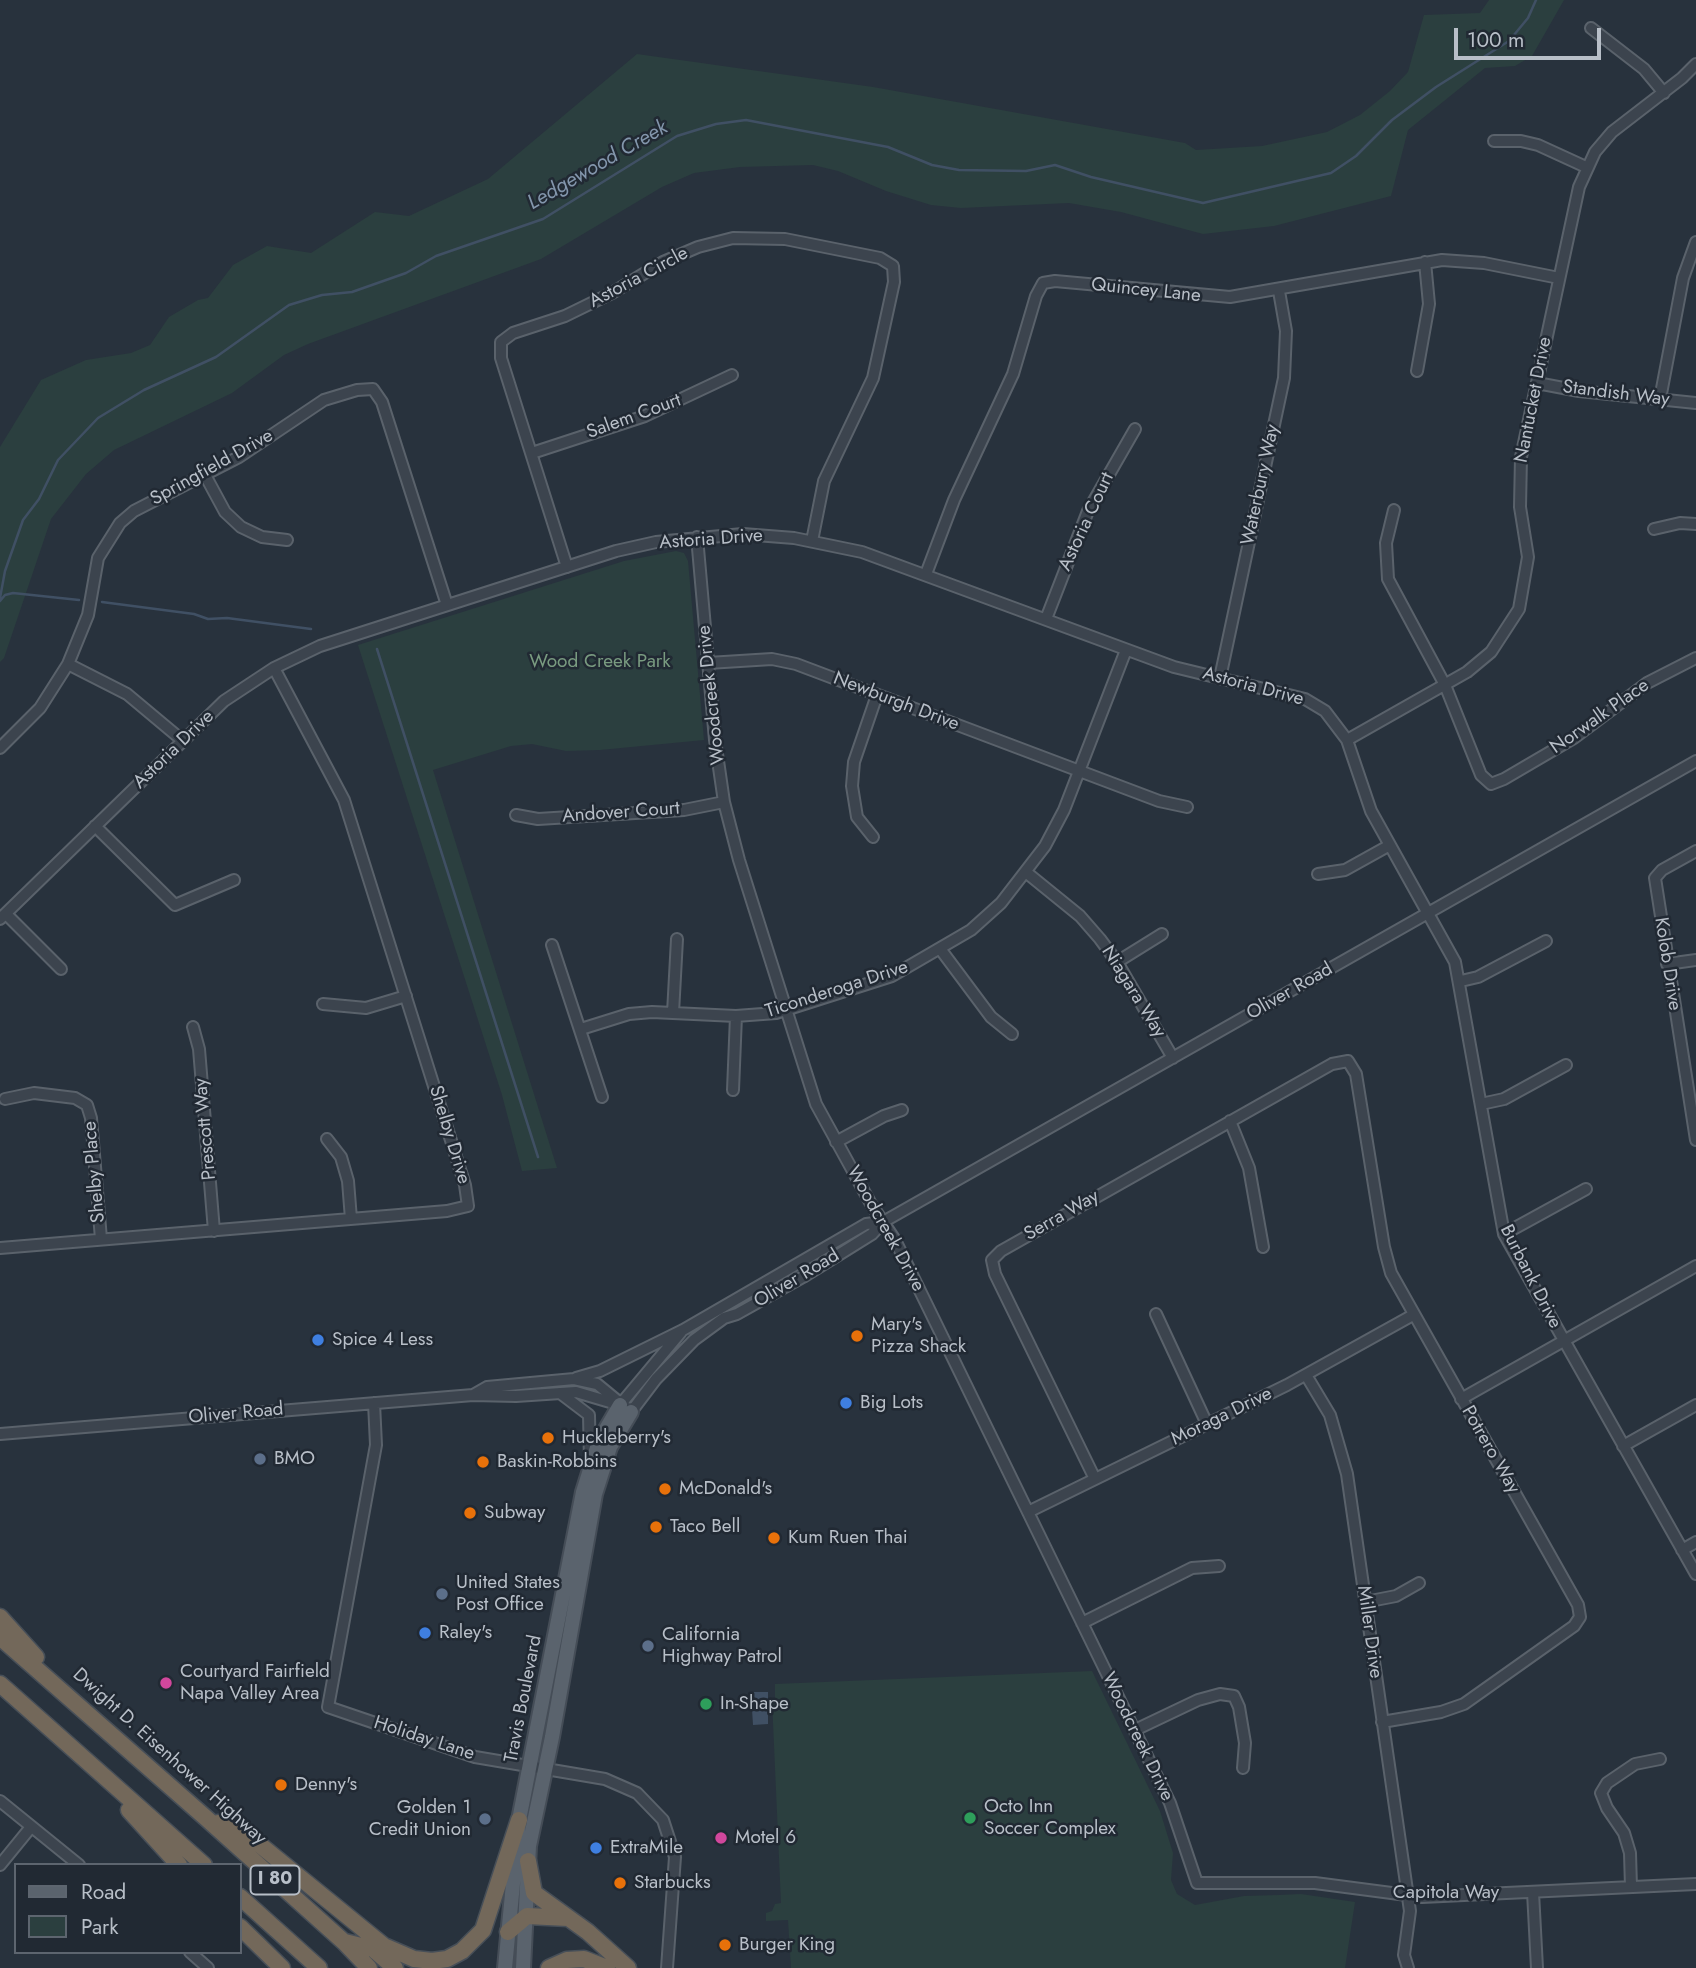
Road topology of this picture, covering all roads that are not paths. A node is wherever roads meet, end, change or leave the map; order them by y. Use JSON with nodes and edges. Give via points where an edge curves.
{"nodes":[{"id":1,"x":1591,"y":28,"type":"dead end"},
{"id":2,"x":1696,"y":64,"type":"edge"},
{"id":3,"x":1664,"y":93,"type":"junction"},
{"id":4,"x":1494,"y":141,"type":"dead end"},
{"id":5,"x":1586,"y":167,"type":"junction"},
{"id":6,"x":1696,"y":243,"type":"edge"},
{"id":7,"x":1425,"y":262,"type":"junction"},
{"id":8,"x":1559,"y":278,"type":"junction"},
{"id":9,"x":1279,"y":291,"type":"junction"},
{"id":10,"x":1417,"y":371,"type":"dead end"},
{"id":11,"x":732,"y":375,"type":"dead end"},
{"id":12,"x":1537,"y":383,"type":"junction"},
{"id":13,"x":1660,"y":399,"type":"junction"},
{"id":14,"x":1696,"y":403,"type":"edge"},
{"id":15,"x":1135,"y":429,"type":"dead end"},
{"id":16,"x":532,"y":453,"type":"junction"},
{"id":17,"x":205,"y":475,"type":"junction"},
{"id":18,"x":1394,"y":510,"type":"dead end"},
{"id":19,"x":1696,"y":524,"type":"edge"},
{"id":20,"x":1654,"y":529,"type":"dead end"},
{"id":21,"x":697,"y":537,"type":"junction"},
{"id":22,"x":287,"y":540,"type":"dead end"},
{"id":23,"x":812,"y":541,"type":"junction"},
{"id":24,"x":567,"y":567,"type":"junction"},
{"id":25,"x":926,"y":574,"type":"junction"},
{"id":26,"x":447,"y":605,"type":"junction"},
{"id":27,"x":1046,"y":619,"type":"junction"},
{"id":28,"x":1126,"y":650,"type":"junction"},
{"id":29,"x":1696,"y":658,"type":"edge"},
{"id":30,"x":708,"y":663,"type":"junction"},
{"id":31,"x":68,"y":664,"type":"junction"},
{"id":32,"x":274,"y":668,"type":"junction"},
{"id":33,"x":1220,"y":678,"type":"junction"},
{"id":34,"x":1445,"y":685,"type":"junction"},
{"id":35,"x":877,"y":695,"type":"junction"},
{"id":36,"x":182,"y":740,"type":"junction"},
{"id":37,"x":1347,"y":740,"type":"junction"},
{"id":38,"x":0,"y":748,"type":"edge"},
{"id":39,"x":1696,"y":761,"type":"edge"},
{"id":40,"x":1080,"y":772,"type":"junction"},
{"id":41,"x":724,"y":802,"type":"junction"},
{"id":42,"x":1187,"y":807,"type":"dead end"},
{"id":43,"x":516,"y":816,"type":"dead end"},
{"id":44,"x":95,"y":826,"type":"junction"},
{"id":45,"x":873,"y":837,"type":"dead end"},
{"id":46,"x":1390,"y":845,"type":"junction"},
{"id":47,"x":1696,"y":851,"type":"edge"},
{"id":48,"x":1027,"y":873,"type":"junction"},
{"id":49,"x":1318,"y":874,"type":"dead end"},
{"id":50,"x":233,"y":880,"type":"dead end"},
{"id":51,"x":1429,"y":913,"type":"junction"},
{"id":52,"x":3,"y":916,"type":"edge"},
{"id":53,"x":1162,"y":934,"type":"dead end"},
{"id":54,"x":677,"y":939,"type":"dead end"},
{"id":55,"x":1546,"y":941,"type":"dead end"},
{"id":56,"x":552,"y":945,"type":"dead end"},
{"id":57,"x":941,"y":950,"type":"junction"},
{"id":58,"x":1696,"y":960,"type":"edge"},
{"id":59,"x":1117,"y":962,"type":"junction"},
{"id":60,"x":1667,"y":964,"type":"junction"},
{"id":61,"x":61,"y":969,"type":"dead end"},
{"id":62,"x":1461,"y":981,"type":"junction"},
{"id":63,"x":406,"y":996,"type":"junction"},
{"id":64,"x":323,"y":1003,"type":"dead end"},
{"id":65,"x":785,"y":1010,"type":"junction"},
{"id":66,"x":673,"y":1013,"type":"junction"},
{"id":67,"x":736,"y":1016,"type":"junction"},
{"id":68,"x":193,"y":1027,"type":"dead end"},
{"id":69,"x":581,"y":1029,"type":"junction"},
{"id":70,"x":1012,"y":1034,"type":"dead end"},
{"id":71,"x":1173,"y":1058,"type":"junction"},
{"id":72,"x":1348,"y":1061,"type":"joint"},
{"id":73,"x":1566,"y":1065,"type":"dead end"},
{"id":74,"x":733,"y":1090,"type":"dead end"},
{"id":75,"x":1692,"y":1093,"type":"edge"},
{"id":76,"x":602,"y":1097,"type":"dead end"},
{"id":77,"x":5,"y":1099,"type":"dead end"},
{"id":78,"x":1481,"y":1104,"type":"junction"},
{"id":79,"x":902,"y":1110,"type":"dead end"},
{"id":80,"x":1230,"y":1121,"type":"junction"},
{"id":81,"x":327,"y":1139,"type":"dead end"},
{"id":82,"x":1696,"y":1140,"type":"edge"},
{"id":83,"x":836,"y":1142,"type":"junction"},
{"id":84,"x":1586,"y":1189,"type":"dead end"},
{"id":85,"x":351,"y":1219,"type":"junction"},
{"id":86,"x":883,"y":1222,"type":"junction"},
{"id":87,"x":214,"y":1231,"type":"junction"},
{"id":88,"x":1504,"y":1234,"type":"junction"},
{"id":89,"x":101,"y":1239,"type":"junction"},
{"id":90,"x":1263,"y":1247,"type":"dead end"},
{"id":91,"x":0,"y":1248,"type":"edge"},
{"id":92,"x":1696,"y":1266,"type":"edge"},
{"id":93,"x":1156,"y":1314,"type":"dead end"},
{"id":94,"x":1413,"y":1315,"type":"junction"},
{"id":95,"x":683,"y":1330,"type":"junction"},
{"id":96,"x":1563,"y":1341,"type":"junction"},
{"id":97,"x":1306,"y":1375,"type":"junction"},
{"id":98,"x":574,"y":1379,"type":"junction"},
{"id":99,"x":560,"y":1393,"type":"junction"},
{"id":100,"x":472,"y":1395,"type":"junction"},
{"id":101,"x":1461,"y":1399,"type":"junction"},
{"id":102,"x":374,"y":1403,"type":"junction"},
{"id":103,"x":1696,"y":1405,"type":"edge"},
{"id":104,"x":626,"y":1408,"type":"junction"},
{"id":105,"x":1207,"y":1424,"type":"junction"},
{"id":106,"x":0,"y":1434,"type":"edge"},
{"id":107,"x":1623,"y":1446,"type":"junction"},
{"id":108,"x":590,"y":1465,"type":"junction"},
{"id":109,"x":1095,"y":1479,"type":"junction"},
{"id":110,"x":1028,"y":1512,"type":"junction"},
{"id":111,"x":1696,"y":1542,"type":"edge"},
{"id":112,"x":1682,"y":1550,"type":"junction"},
{"id":113,"x":1219,"y":1566,"type":"dead end"},
{"id":114,"x":1696,"y":1574,"type":"edge"},
{"id":115,"x":1419,"y":1583,"type":"dead end"},
{"id":116,"x":1365,"y":1602,"type":"junction"},
{"id":117,"x":0,"y":1617,"type":"edge"},
{"id":118,"x":1082,"y":1623,"type":"junction"},
{"id":119,"x":0,"y":1637,"type":"edge"},
{"id":120,"x":0,"y":1685,"type":"edge"},
{"id":121,"x":78,"y":1704,"type":"junction"},
{"id":122,"x":1382,"y":1722,"type":"junction"},
{"id":123,"x":1135,"y":1730,"type":"junction"},
{"id":124,"x":80,"y":1756,"type":"junction"},
{"id":125,"x":1660,"y":1759,"type":"dead end"},
{"id":126,"x":538,"y":1767,"type":"junction"},
{"id":127,"x":1243,"y":1768,"type":"dead end"},
{"id":128,"x":0,"y":1801,"type":"edge"},
{"id":129,"x":206,"y":1818,"type":"junction"},
{"id":130,"x":519,"y":1820,"type":"junction"},
{"id":131,"x":31,"y":1827,"type":"junction"},
{"id":132,"x":528,"y":1861,"type":"junction"},
{"id":133,"x":76,"y":1863,"type":"edge"},
{"id":134,"x":177,"y":1863,"type":"edge"},
{"id":135,"x":202,"y":1863,"type":"edge"},
{"id":136,"x":0,"y":1865,"type":"edge"},
{"id":137,"x":1197,"y":1883,"type":"joint"},
{"id":138,"x":1696,"y":1884,"type":"edge"},
{"id":139,"x":1631,"y":1887,"type":"junction"},
{"id":140,"x":1533,"y":1892,"type":"junction"},
{"id":141,"x":1408,"y":1897,"type":"junction"},
{"id":142,"x":242,"y":1899,"type":"edge"},
{"id":143,"x":527,"y":1916,"type":"junction"},
{"id":144,"x":568,"y":1918,"type":"junction"},
{"id":145,"x":242,"y":1929,"type":"edge"},
{"id":146,"x":508,"y":1932,"type":"junction"},
{"id":147,"x":344,"y":1942,"type":"junction"},
{"id":148,"x":192,"y":1954,"type":"edge"},
{"id":149,"x":208,"y":1968,"type":"edge"},
{"id":150,"x":282,"y":1968,"type":"edge"},
{"id":151,"x":319,"y":1968,"type":"edge"},
{"id":152,"x":369,"y":1968,"type":"edge"},
{"id":153,"x":395,"y":1968,"type":"edge"},
{"id":154,"x":505,"y":1968,"type":"edge"},
{"id":155,"x":523,"y":1968,"type":"edge"},
{"id":156,"x":549,"y":1968,"type":"edge"},
{"id":157,"x":607,"y":1968,"type":"edge"},
{"id":158,"x":628,"y":1968,"type":"edge"},
{"id":159,"x":667,"y":1968,"type":"edge"},
{"id":160,"x":1408,"y":1968,"type":"edge"},
{"id":161,"x":1537,"y":1968,"type":"edge"}],
"edges":[{"from":1,"to":3,"type":"street","via":[[1644,69]]},
{"from":2,"to":3,"type":"street","name":"Nantucket Drive"},
{"from":3,"to":5,"type":"street","name":"Nantucket Drive","via":[[1612,132]]},
{"from":4,"to":5,"type":"street","via":[[1538,145]]},
{"from":5,"to":8,"type":"street","name":"Nantucket Drive"},
{"from":6,"to":13,"type":"street","via":[[1683,278]]},
{"from":7,"to":8,"type":"street","name":"Quincey Lane","via":[[1483,263]]},
{"from":7,"to":9,"type":"street","name":"Quincey Lane"},
{"from":7,"to":10,"type":"street","via":[[1429,304]]},
{"from":8,"to":12,"type":"street","name":"Nantucket Drive"},
{"from":9,"to":25,"type":"street","name":"Quincey Lane","via":[[1211,298],[1055,281],[1043,284],[1013,374],[954,500]]},
{"from":9,"to":33,"type":"street","name":"Waterbury Way","via":[[1286,331],[1284,378]]},
{"from":11,"to":16,"type":"street","name":"Salem Court","via":[[645,416]]},
{"from":12,"to":13,"type":"street","name":"Standish Way"},
{"from":12,"to":34,"type":"street","name":"Nantucket Drive","via":[[1519,481],[1528,557],[1519,609],[1491,652]]},
{"from":13,"to":14,"type":"street","name":"Standish Way"},
{"from":15,"to":27,"type":"street","name":"Astoria Court","via":[[1088,511]]},
{"from":16,"to":23,"type":"street","name":"Astoria Circle","via":[[501,358],[501,342],[513,333],[565,316],[663,262],[733,238],[785,239],[880,258],[893,266],[894,282],[883,342],[863,403],[824,481]]},
{"from":16,"to":24,"type":"street","name":"Astoria Circle"},
{"from":17,"to":22,"type":"street","via":[[225,512],[241,527],[262,537]]},
{"from":17,"to":26,"type":"street","name":"Springfield Drive","via":[[269,440],[324,400],[373,389],[382,402]]},
{"from":17,"to":31,"type":"street","name":"Springfield Drive","via":[[134,511],[108,538],[98,558],[88,615]]},
{"from":18,"to":34,"type":"street","via":[[1386,543],[1388,579]]},
{"from":19,"to":20,"type":"street"},
{"from":21,"to":23,"type":"street","name":"Astoria Drive","via":[[743,534]]},
{"from":21,"to":24,"type":"street","name":"Astoria Drive","via":[[617,551]]},
{"from":21,"to":30,"type":"street","name":"Woodcreek Drive"},
{"from":23,"to":25,"type":"street","name":"Astoria Drive"},
{"from":24,"to":26,"type":"street","name":"Astoria Drive"},
{"from":25,"to":27,"type":"street","name":"Astoria Drive"},
{"from":26,"to":32,"type":"street","name":"Astoria Drive","via":[[320,646]]},
{"from":27,"to":28,"type":"street","name":"Astoria Drive"},
{"from":28,"to":33,"type":"street","name":"Astoria Drive"},
{"from":28,"to":40,"type":"street","name":"Ticonderoga Drive"},
{"from":29,"to":34,"type":"street","name":"Norwalk Place","via":[[1647,683],[1574,738],[1490,784],[1469,751]]},
{"from":30,"to":35,"type":"street","name":"Newburgh Drive","via":[[772,659]]},
{"from":30,"to":41,"type":"street","name":"Woodcreek Drive"},
{"from":31,"to":36,"type":"street","via":[[127,694]]},
{"from":31,"to":38,"type":"street","name":"Springfield Drive","via":[[40,708]]},
{"from":32,"to":36,"type":"street","name":"Astoria Drive","via":[[224,701]]},
{"from":32,"to":63,"type":"street","name":"Shelby Drive","via":[[344,800]]},
{"from":33,"to":37,"type":"street","name":"Astoria Drive","via":[[1305,699],[1325,711]]},
{"from":34,"to":37,"type":"street","name":"Nantucket Drive"},
{"from":35,"to":40,"type":"street","name":"Newburgh Drive"},
{"from":35,"to":45,"type":"street","via":[[857,752],[852,786],[857,817]]},
{"from":36,"to":44,"type":"street","name":"Astoria Drive"},
{"from":37,"to":46,"type":"street","name":"Astoria Drive","via":[[1371,811]]},
{"from":39,"to":51,"type":"street","name":"Oliver Road"},
{"from":40,"to":42,"type":"street","name":"Newburgh Drive"},
{"from":40,"to":48,"type":"street","name":"Ticonderoga Drive"},
{"from":41,"to":43,"type":"street","name":"Andover Court","via":[[658,811],[538,819]]},
{"from":41,"to":65,"type":"street","name":"Woodcreek Drive"},
{"from":44,"to":50,"type":"street","via":[[175,905]]},
{"from":44,"to":52,"type":"street","name":"Astoria Drive"},
{"from":46,"to":49,"type":"street","via":[[1345,870]]},
{"from":46,"to":51,"type":"street","name":"Astoria Drive"},
{"from":47,"to":60,"type":"street","name":"Kolob Drive","via":[[1655,878]]},
{"from":48,"to":57,"type":"street","name":"Ticonderoga Drive","via":[[971,930]]},
{"from":48,"to":59,"type":"street","name":"Niagara Way","via":[[1080,916]]},
{"from":51,"to":62,"type":"street","name":"Burbank Drive"},
{"from":51,"to":71,"type":"street","name":"Oliver Road"},
{"from":52,"to":61,"type":"street"},
{"from":53,"to":59,"type":"street"},
{"from":54,"to":66,"type":"street"},
{"from":55,"to":62,"type":"street","via":[[1478,977]]},
{"from":56,"to":69,"type":"street"},
{"from":57,"to":65,"type":"street","name":"Ticonderoga Drive","via":[[892,976]]},
{"from":57,"to":70,"type":"street","via":[[984,1008]]},
{"from":58,"to":60,"type":"street"},
{"from":59,"to":71,"type":"street","name":"Niagara Way"},
{"from":60,"to":75,"type":"street","name":"Kolob Drive"},
{"from":62,"to":78,"type":"street","name":"Burbank Drive"},
{"from":63,"to":64,"type":"street","via":[[366,1008]]},
{"from":63,"to":85,"type":"street","name":"Shelby Drive","via":[[466,1185],[468,1206]]},
{"from":65,"to":67,"type":"street","name":"Ticonderoga Drive","via":[[765,1016]]},
{"from":65,"to":83,"type":"street","name":"Woodcreek Drive","via":[[816,1104]]},
{"from":66,"to":67,"type":"street","name":"Ticonderoga Drive"},
{"from":66,"to":69,"type":"street","name":"Ticonderoga Drive","via":[[629,1014]]},
{"from":67,"to":74,"type":"street"},
{"from":68,"to":87,"type":"street","name":"Prescott Way","via":[[199,1049]]},
{"from":69,"to":76,"type":"street"},
{"from":71,"to":86,"type":"street","name":"Oliver Road"},
{"from":72,"to":80,"type":"street","name":"Serra Way","via":[[1332,1064]]},
{"from":72,"to":94,"type":"street","name":"Potrero Way","via":[[1356,1073],[1384,1247],[1391,1273]]},
{"from":73,"to":78,"type":"street","via":[[1504,1099]]},
{"from":75,"to":82,"type":"street","name":"Kolob Drive"},
{"from":77,"to":89,"type":"street","name":"Shelby Place","via":[[34,1093],[75,1098],[87,1105]]},
{"from":78,"to":88,"type":"street","name":"Burbank Drive"},
{"from":79,"to":83,"type":"street"},
{"from":80,"to":90,"type":"street","via":[[1249,1168]]},
{"from":80,"to":109,"type":"street","name":"Serra Way","via":[[992,1260]]},
{"from":81,"to":85,"type":"street","via":[[341,1157]]},
{"from":83,"to":86,"type":"street","name":"Woodcreek Drive"},
{"from":84,"to":88,"type":"street"},
{"from":85,"to":87,"type":"street","name":"Shelby Drive"},
{"from":86,"to":95,"type":"street","name":"Oliver Road","via":[[866,1224]]},
{"from":86,"to":104,"type":"street","name":"Oliver Road","via":[[872,1234],[724,1318],[694,1340]]},
{"from":86,"to":110,"type":"street","name":"Woodcreek Drive"},
{"from":87,"to":89,"type":"street","name":"Shelby Drive"},
{"from":88,"to":96,"type":"street","name":"Burbank Drive"},
{"from":89,"to":91,"type":"street","name":"Shelby Drive"},
{"from":92,"to":96,"type":"street"},
{"from":93,"to":105,"type":"street"},
{"from":94,"to":97,"type":"street","name":"Moraga Drive"},
{"from":94,"to":101,"type":"street","name":"Potrero Way"},
{"from":95,"to":98,"type":"street","name":"Oliver Road"},
{"from":95,"to":104,"type":"street","name":"Oliver Road"},
{"from":96,"to":101,"type":"street"},
{"from":96,"to":107,"type":"street","name":"Burbank Drive"},
{"from":97,"to":105,"type":"street","name":"Moraga Drive"},
{"from":97,"to":116,"type":"street","name":"Miller Drive","via":[[1330,1415],[1340,1443]]},
{"from":98,"to":100,"type":"street","name":"Oliver Road","via":[[487,1387]]},
{"from":98,"to":104,"type":"street","name":"Oliver Road","via":[[597,1384]]},
{"from":99,"to":100,"type":"street","name":"Oliver Road"},
{"from":99,"to":104,"type":"street","name":"Oliver Road","via":[[576,1392]]},
{"from":99,"to":108,"type":"street","via":[[589,1415]]},
{"from":100,"to":102,"type":"street","name":"Oliver Road"},
{"from":101,"to":122,"type":"street","name":"Potrero Way","via":[[1578,1605],[1580,1617],[1574,1626],[1464,1704]]},
{"from":102,"to":106,"type":"street","name":"Oliver Road"},
{"from":102,"to":126,"type":"street","name":"Holiday Lane","via":[[376,1445],[328,1707],[475,1757]]},
{"from":103,"to":107,"type":"street"},
{"from":104,"to":108,"type":"main road","name":"Travis Boulevard","via":[[611,1417]]},
{"from":104,"to":126,"type":"main road","name":"Travis Boulevard","via":[[595,1494]]},
{"from":105,"to":109,"type":"street","name":"Moraga Drive"},
{"from":107,"to":112,"type":"street","name":"Burbank Drive"},
{"from":108,"to":126,"type":"main road","name":"Travis Boulevard"},
{"from":109,"to":110,"type":"street","name":"Moraga Drive"},
{"from":110,"to":118,"type":"street","name":"Woodcreek Drive"},
{"from":111,"to":112,"type":"street"},
{"from":112,"to":114,"type":"street","name":"Burbank Drive"},
{"from":113,"to":118,"type":"street","via":[[1192,1568]]},
{"from":115,"to":116,"type":"street","via":[[1396,1596]]},
{"from":116,"to":122,"type":"street","name":"Miller Drive"},
{"from":117,"to":121,"type":"highway"},
{"from":118,"to":123,"type":"street","name":"Woodcreek Drive"},
{"from":119,"to":121,"type":"highway","name":"Dwight D. Eisenhower Highway","number":"I 80"},
{"from":120,"to":124,"type":"highway"},
{"from":121,"to":129,"type":"highway","name":"Dwight D. Eisenhower Highway","number":"I 80"},
{"from":122,"to":141,"type":"street","name":"Miller Drive"},
{"from":123,"to":127,"type":"street","via":[[1198,1700],[1220,1694],[1234,1696],[1245,1743]]},
{"from":123,"to":137,"type":"street","name":"Woodcreek Drive","via":[[1170,1803]]},
{"from":124,"to":134,"type":"highway"},
{"from":124,"to":135,"type":"highway"},
{"from":125,"to":139,"type":"street","via":[[1635,1764],[1607,1783],[1601,1793],[1624,1833]]},
{"from":126,"to":130,"type":"main road","name":"Travis Boulevard"},
{"from":126,"to":132,"type":"main road","name":"Travis Boulevard"},
{"from":126,"to":159,"type":"street","name":"Holiday Lane","via":[[625,1787],[663,1820],[675,1857]]},
{"from":128,"to":131,"type":"street"},
{"from":129,"to":130,"type":"highway","via":[[249,1836],[384,1946],[432,1961],[462,1951],[483,1930]]},
{"from":129,"to":147,"type":"highway","name":"Dwight D. Eisenhower Highway","number":"I 80"},
{"from":130,"to":146,"type":"main road","name":"Travis Boulevard"},
{"from":131,"to":133,"type":"street"},
{"from":131,"to":136,"type":"street"},
{"from":132,"to":143,"type":"main road","name":"Travis Boulevard"},
{"from":132,"to":144,"type":"highway","via":[[534,1893]]},
{"from":137,"to":141,"type":"street","name":"Capitola Way","via":[[1315,1883]]},
{"from":138,"to":139,"type":"street","name":"Capitola Way"},
{"from":139,"to":140,"type":"street","name":"Capitola Way"},
{"from":140,"to":141,"type":"street","name":"Capitola Way"},
{"from":140,"to":161,"type":"street"},
{"from":141,"to":160,"type":"street","name":"Miller Drive","via":[[1404,1955]]},
{"from":142,"to":151,"type":"highway","number":"I 80"},
{"from":143,"to":144,"type":"highway"},
{"from":143,"to":146,"type":"highway"},
{"from":143,"to":155,"type":"main road","name":"Travis Boulevard"},
{"from":144,"to":158,"type":"highway"},
{"from":145,"to":150,"type":"highway"},
{"from":146,"to":154,"type":"main road","name":"Travis Boulevard"},
{"from":147,"to":152,"type":"highway","name":"Dwight D. Eisenhower Highway","number":"I 80"},
{"from":147,"to":153,"type":"highway","via":[[373,1949]]},
{"from":148,"to":149,"type":"street"},
{"from":156,"to":157,"type":"highway","via":[[566,1960],[584,1959]]}]}
